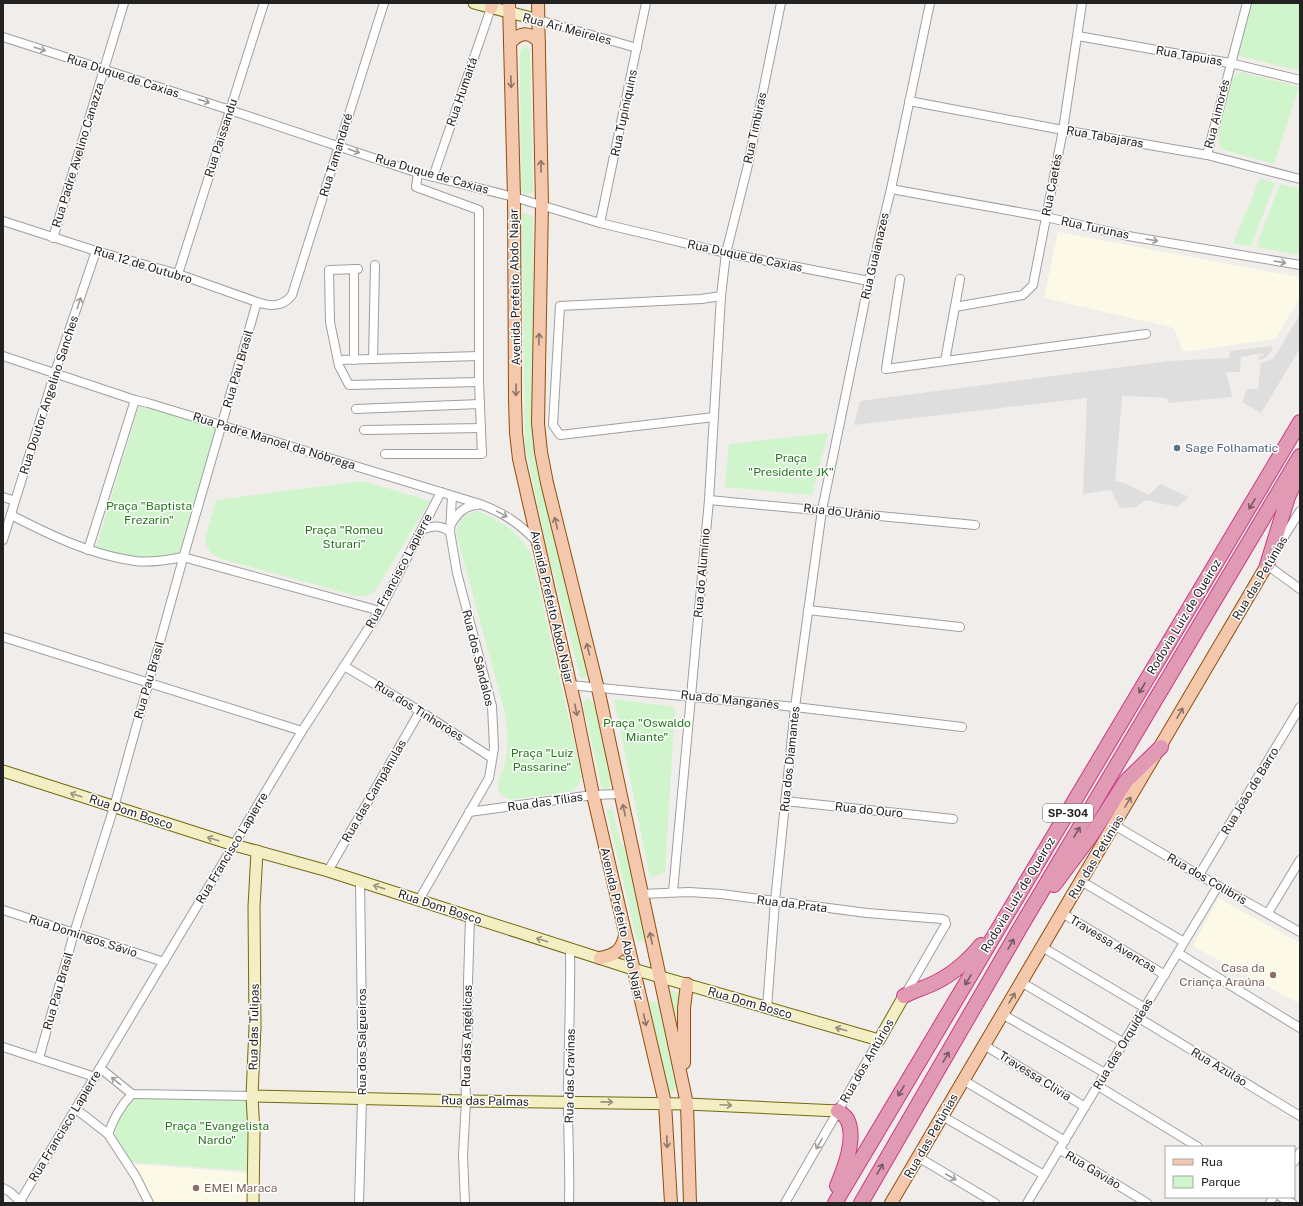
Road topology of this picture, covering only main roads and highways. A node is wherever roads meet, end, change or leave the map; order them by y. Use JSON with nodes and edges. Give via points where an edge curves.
{"nodes":[{"id":1,"x":474,"y":3,"type":"edge"},
{"id":2,"x":538,"y":3,"type":"edge"},
{"id":3,"x":492,"y":5,"type":"edge"},
{"id":4,"x":509,"y":8,"type":"edge"},
{"id":5,"x":539,"y":20,"type":"junction"},
{"id":6,"x":539,"y":42,"type":"junction"},
{"id":7,"x":510,"y":43,"type":"junction"},
{"id":8,"x":1300,"y":418,"type":"edge"},
{"id":9,"x":1300,"y":422,"type":"edge"},
{"id":10,"x":1300,"y":456,"type":"edge"},
{"id":11,"x":1300,"y":471,"type":"edge"},
{"id":12,"x":1267,"y":479,"type":"junction"},
{"id":13,"x":1266,"y":565,"type":"joint"},
{"id":14,"x":1161,"y":747,"type":"junction"},
{"id":15,"x":3,"y":771,"type":"edge"},
{"id":16,"x":257,"y":851,"type":"junction"},
{"id":17,"x":1012,"y":907,"type":"junction"},
{"id":18,"x":1020,"y":928,"type":"junction"},
{"id":19,"x":625,"y":934,"type":"junction"},
{"id":20,"x":600,"y":958,"type":"junction"},
{"id":21,"x":633,"y":969,"type":"junction"},
{"id":22,"x":659,"y":976,"type":"junction"},
{"id":23,"x":687,"y":984,"type":"junction"},
{"id":24,"x":904,"y":996,"type":"joint"},
{"id":25,"x":879,"y":1040,"type":"joint"},
{"id":26,"x":252,"y":1096,"type":"junction"},
{"id":27,"x":686,"y":1099,"type":"junction"},
{"id":28,"x":665,"y":1103,"type":"junction"},
{"id":29,"x":838,"y":1111,"type":"joint"},
{"id":30,"x":252,"y":1203,"type":"edge"},
{"id":31,"x":671,"y":1203,"type":"edge"},
{"id":32,"x":690,"y":1203,"type":"edge"},
{"id":33,"x":828,"y":1203,"type":"edge"},
{"id":34,"x":835,"y":1203,"type":"edge"},
{"id":35,"x":861,"y":1203,"type":"edge"},
{"id":36,"x":891,"y":1203,"type":"edge"}],
"edges":[{"from":1,"to":3,"type":"main road","name":"Rua Ari Meireles"},
{"from":2,"to":5,"type":"main road","name":"Avenida Prefeito Abdo Najar"},
{"from":3,"to":4,"type":"main road","name":"Rua Ari Meireles"},
{"from":4,"to":5,"type":"main road","name":"Rua Ari Meireles"},
{"from":4,"to":7,"type":"main road","name":"Avenida Prefeito Abdo Najar"},
{"from":5,"to":6,"type":"main road","name":"Avenida Prefeito Abdo Najar"},
{"from":6,"to":7,"type":"main road","via":[[528,34],[521,34]]},
{"from":22,"to":6,"type":"main road","name":"Avenida Prefeito Abdo Najar","one_way":true,"via":[[598,687],[556,523],[541,452],[538,423],[542,205]]},
{"from":7,"to":19,"type":"main road","name":"Avenida Prefeito Abdo Najar","one_way":true,"via":[[516,433],[519,459]]},
{"from":8,"to":12,"type":"highway"},
{"from":9,"to":12,"type":"highway","name":"Rodovia Luiz de Queiroz","number":"SP-304"},
{"from":18,"to":10,"type":"highway","name":"Rodovia Luiz de Queiroz","number":"SP-304","one_way":true},
{"from":11,"to":13,"type":"highway","via":[[1288,497]]},
{"from":12,"to":17,"type":"highway","name":"Rodovia Luiz de Queiroz","number":"SP-304","one_way":true},
{"from":14,"to":13,"type":"main road","name":"Rua das Petúnias","one_way":true},
{"from":14,"to":18,"type":"highway","via":[[1126,781],[1077,856]]},
{"from":36,"to":14,"type":"main road","name":"Rua das Petúnias","one_way":true},
{"from":16,"to":15,"type":"main road","name":"Rua Dom Bosco","one_way":true},
{"from":20,"to":16,"type":"main road","name":"Rua Dom Bosco","one_way":true,"via":[[328,871]]},
{"from":16,"to":26,"type":"main road","name":"Rua das Tulipas"},
{"from":17,"to":24,"type":"highway","via":[[972,956],[956,971]]},
{"from":17,"to":34,"type":"highway","name":"Rodovia Luiz de Queiroz","number":"SP-304","one_way":true},
{"from":35,"to":18,"type":"highway","name":"Rodovia Luiz de Queiroz","number":"SP-304","one_way":true},
{"from":19,"to":20,"type":"main road","via":[[618,951]]},
{"from":19,"to":21,"type":"main road","name":"Avenida Prefeito Abdo Najar"},
{"from":20,"to":21,"type":"main road","name":"Rua Dom Bosco"},
{"from":21,"to":22,"type":"main road","name":"Rua Dom Bosco"},
{"from":21,"to":28,"type":"main road","name":"Avenida Prefeito Abdo Najar","one_way":true},
{"from":22,"to":23,"type":"main road","name":"Rua Dom Bosco"},
{"from":22,"to":27,"type":"main road","name":"Avenida Prefeito Abdo Najar"},
{"from":25,"to":23,"type":"main road","name":"Rua Dom Bosco","one_way":true},
{"from":23,"to":27,"type":"main road","via":[[683,1019]]},
{"from":24,"to":25,"type":"main road","name":"Rua dos Antúrios"},
{"from":26,"to":28,"type":"main road","name":"Rua das Palmas","one_way":true},
{"from":26,"to":30,"type":"main road","name":"Rua das Tulipas"},
{"from":27,"to":28,"type":"main road","name":"Rua das Palmas"},
{"from":27,"to":29,"type":"main road","name":"Rua das Palmas","one_way":true},
{"from":27,"to":32,"type":"main road","name":"Avenida Prefeito Abdo Najar"},
{"from":28,"to":31,"type":"main road","name":"Avenida Prefeito Abdo Najar","one_way":true},
{"from":29,"to":33,"type":"highway","via":[[846,1119],[850,1129],[850,1140],[842,1172]]}]}
